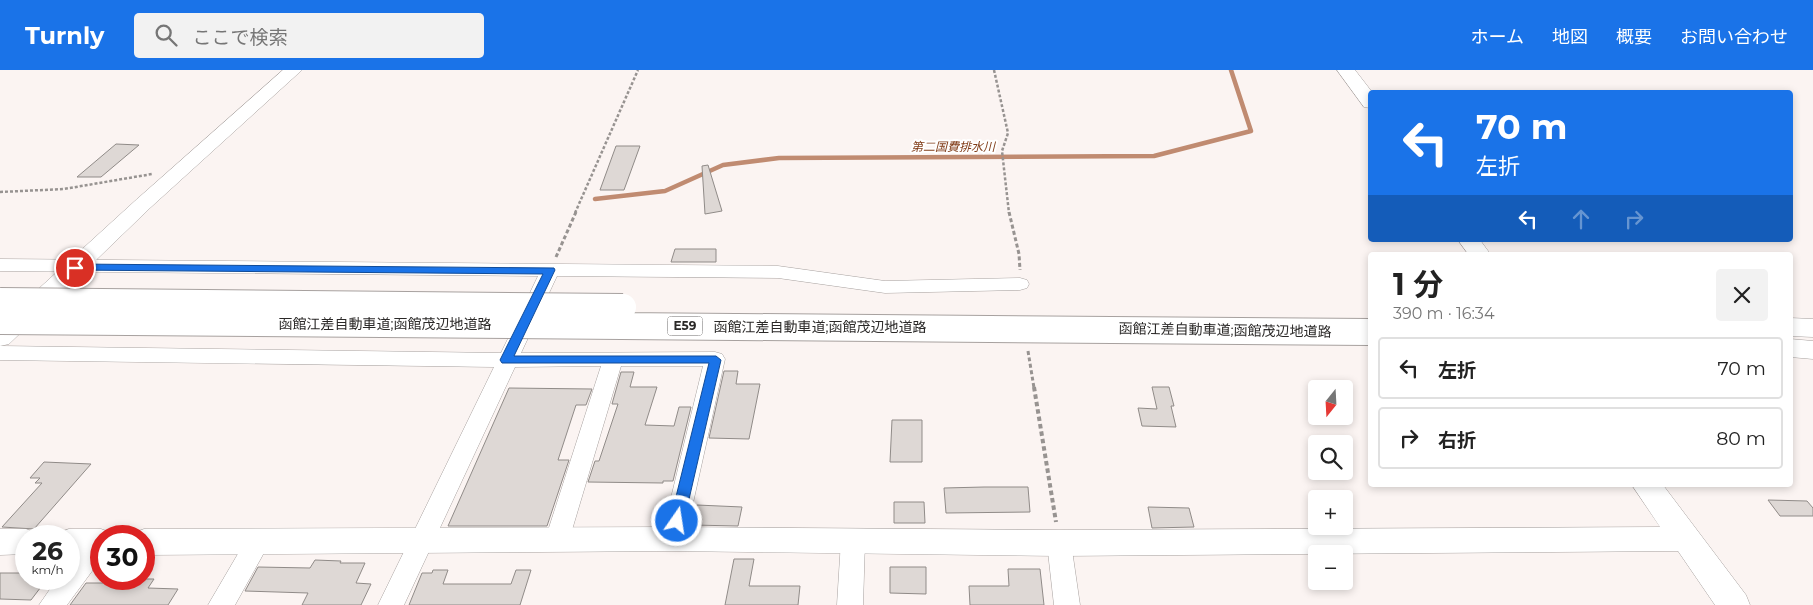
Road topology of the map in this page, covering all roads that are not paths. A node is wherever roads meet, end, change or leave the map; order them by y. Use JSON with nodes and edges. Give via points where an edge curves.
{"nodes":[{"id":1,"x":293,"y":70,"type":"edge"},
{"id":2,"x":1346,"y":70,"type":"edge"},
{"id":3,"x":1368,"y":101,"type":"edge"},
{"id":4,"x":0,"y":264,"type":"edge"},
{"id":5,"x":75,"y":268,"type":"junction"},
{"id":6,"x":550,"y":270,"type":"junction"},
{"id":7,"x":1020,"y":284,"type":"road end"},
{"id":8,"x":0,"y":301,"type":"edge"},
{"id":9,"x":1368,"y":313,"type":"edge"},
{"id":10,"x":0,"y":321,"type":"edge"},
{"id":11,"x":1793,"y":327,"type":"edge"},
{"id":12,"x":1813,"y":328,"type":"edge"},
{"id":13,"x":1368,"y":332,"type":"edge"},
{"id":14,"x":0,"y":338,"type":"edge"},
{"id":15,"x":1793,"y":348,"type":"edge"},
{"id":16,"x":1813,"y":350,"type":"edge"},
{"id":17,"x":0,"y":353,"type":"edge"},
{"id":18,"x":506,"y":360,"type":"junction"},
{"id":19,"x":613,"y":360,"type":"junction"},
{"id":20,"x":1648,"y":487,"type":"edge"},
{"id":21,"x":673,"y":538,"type":"junction"},
{"id":22,"x":1686,"y":539,"type":"junction"},
{"id":23,"x":557,"y":540,"type":"junction"},
{"id":24,"x":421,"y":541,"type":"junction"},
{"id":25,"x":853,"y":541,"type":"junction"},
{"id":26,"x":0,"y":542,"type":"edge"},
{"id":27,"x":15,"y":542,"type":"edge"},
{"id":28,"x":155,"y":542,"type":"edge"},
{"id":29,"x":258,"y":542,"type":"junction"},
{"id":30,"x":1059,"y":543,"type":"junction"},
{"id":31,"x":90,"y":556,"type":"edge"},
{"id":32,"x":52,"y":605,"type":"edge"},
{"id":33,"x":221,"y":605,"type":"edge"},
{"id":34,"x":392,"y":605,"type":"edge"},
{"id":35,"x":850,"y":605,"type":"edge"},
{"id":36,"x":1067,"y":605,"type":"edge"},
{"id":37,"x":1734,"y":605,"type":"edge"}],
"edges":[{"from":1,"to":5,"type":"street"},
{"from":2,"to":3,"type":"street"},
{"from":4,"to":5,"type":"street"},
{"from":5,"to":6,"type":"street"},
{"from":5,"to":14,"type":"street"},
{"from":6,"to":7,"type":"street","via":[[778,272],[885,286]]},
{"from":6,"to":18,"type":"street"},
{"from":8,"to":9,"type":"highway","name":"函館江差自動車道;函館茂辺地道路","number":"E59","bridge":true},
{"from":10,"to":13,"type":"highway","name":"函館江差自動車道;函館茂辺地道路","number":"E59","bridge":true},
{"from":11,"to":12,"type":"highway"},
{"from":15,"to":16,"type":"highway"},
{"from":17,"to":18,"type":"street"},
{"from":18,"to":19,"type":"street"},
{"from":18,"to":24,"type":"street"},
{"from":19,"to":21,"type":"street","via":[[716,360]]},
{"from":19,"to":23,"type":"street"},
{"from":20,"to":22,"type":"street"},
{"from":21,"to":23,"type":"street"},
{"from":21,"to":25,"type":"street"},
{"from":22,"to":30,"type":"street"},
{"from":22,"to":37,"type":"street"},
{"from":23,"to":24,"type":"street"},
{"from":24,"to":29,"type":"street"},
{"from":24,"to":34,"type":"street"},
{"from":25,"to":30,"type":"street"},
{"from":25,"to":35,"type":"street"},
{"from":26,"to":27,"type":"street"},
{"from":28,"to":29,"type":"street"},
{"from":29,"to":33,"type":"street"},
{"from":30,"to":36,"type":"street"},
{"from":31,"to":32,"type":"street"}]}
